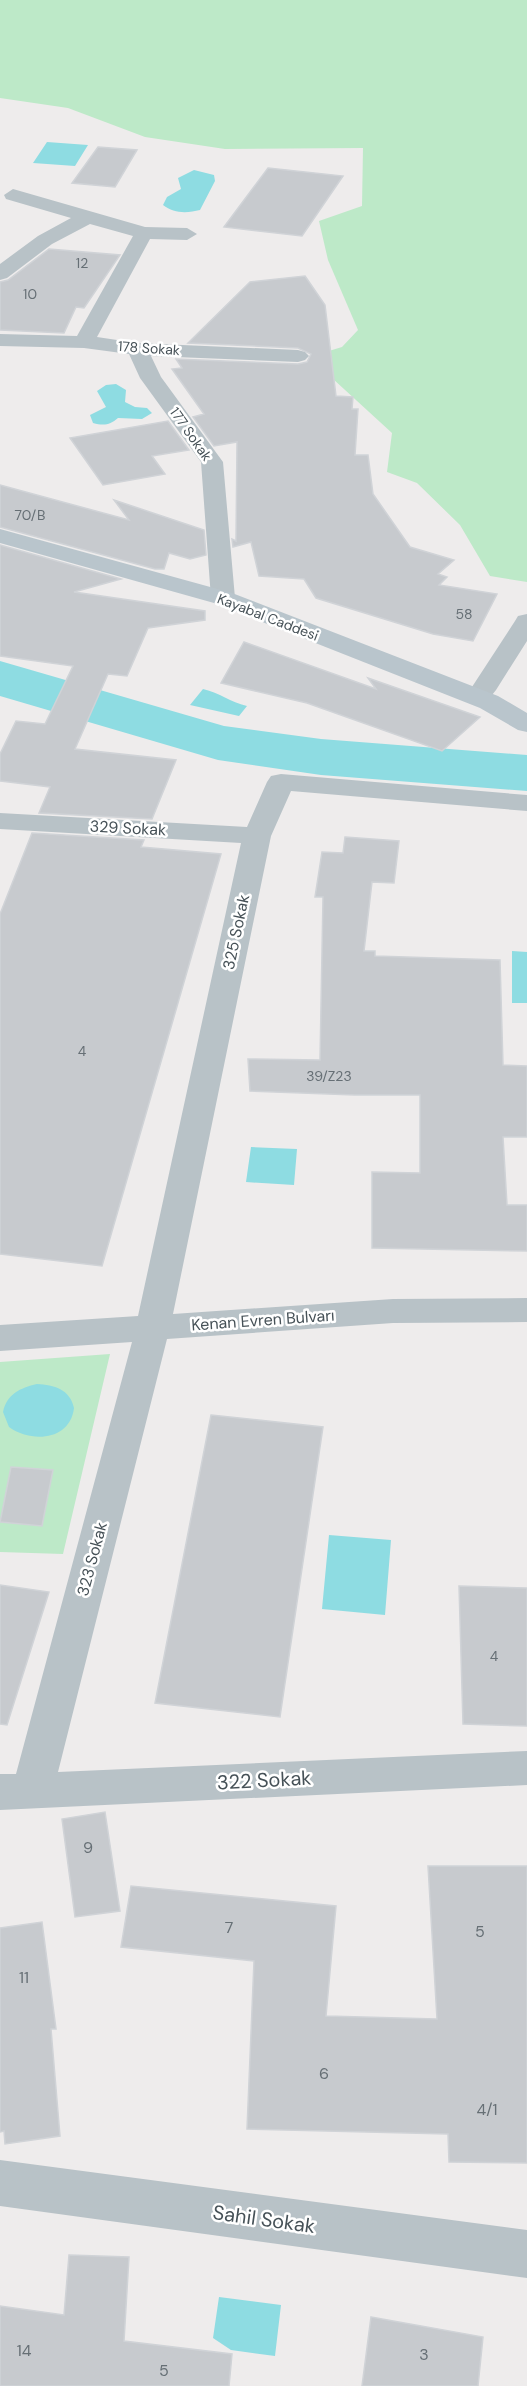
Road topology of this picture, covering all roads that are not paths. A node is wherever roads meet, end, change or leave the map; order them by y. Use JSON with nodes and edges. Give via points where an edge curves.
{"nodes":[{"id":1,"x":13,"y":195,"type":"dead end"},
{"id":2,"x":88,"y":218,"type":"junction"},
{"id":3,"x":144,"y":233,"type":"junction"},
{"id":4,"x":187,"y":234,"type":"dead end"},
{"id":5,"x":0,"y":274,"type":"edge"},
{"id":6,"x":0,"y":340,"type":"edge"},
{"id":7,"x":84,"y":342,"type":"junction"},
{"id":8,"x":137,"y":350,"type":"junction"},
{"id":9,"x":298,"y":356,"type":"dead end"},
{"id":10,"x":0,"y":536,"type":"edge"},
{"id":11,"x":223,"y":598,"type":"junction"},
{"id":12,"x":527,"y":621,"type":"edge"},
{"id":13,"x":483,"y":690,"type":"dead end"},
{"id":14,"x":527,"y":724,"type":"edge"},
{"id":15,"x":527,"y":803,"type":"edge"},
{"id":16,"x":0,"y":820,"type":"edge"},
{"id":17,"x":257,"y":836,"type":"junction"},
{"id":18,"x":527,"y":1310,"type":"edge"},
{"id":19,"x":153,"y":1328,"type":"junction"},
{"id":20,"x":0,"y":1338,"type":"edge"},
{"id":21,"x":527,"y":1768,"type":"edge"},
{"id":22,"x":16,"y":1791,"type":"edge"},
{"id":23,"x":0,"y":2183,"type":"edge"},
{"id":24,"x":527,"y":2254,"type":"edge"}],
"edges":[{"from":1,"to":2,"type":"street"},
{"from":2,"to":3,"type":"street"},
{"from":2,"to":5,"type":"street","via":[[45,240]]},
{"from":3,"to":4,"type":"street"},
{"from":3,"to":7,"type":"street"},
{"from":6,"to":7,"type":"street","name":"178 Sokak"},
{"from":7,"to":8,"type":"street","name":"178 Sokak"},
{"from":8,"to":9,"type":"street","name":"178 Sokak"},
{"from":8,"to":11,"type":"street","name":"177 Sokak","via":[[152,378],[212,462]]},
{"from":10,"to":11,"type":"street","name":"Kayabal Caddesi"},
{"from":11,"to":14,"type":"street","name":"Kayabal Caddesi","via":[[489,702]]},
{"from":12,"to":13,"type":"street"},
{"from":15,"to":17,"type":"street","name":"325 Sokak","via":[[281,782]]},
{"from":16,"to":17,"type":"street","name":"329 Sokak"},
{"from":17,"to":19,"type":"street","name":"325 Sokak"},
{"from":18,"to":19,"type":"street","name":"Kenan Evren Bulvarı","via":[[393,1311]]},
{"from":19,"to":20,"type":"street","name":"Kenan Evren Bulvarı"},
{"from":19,"to":22,"type":"street","name":"323 Sokak"},
{"from":21,"to":22,"type":"street","name":"322 Sokak"},
{"from":23,"to":24,"type":"street","name":"Sahil Sokak"}]}
